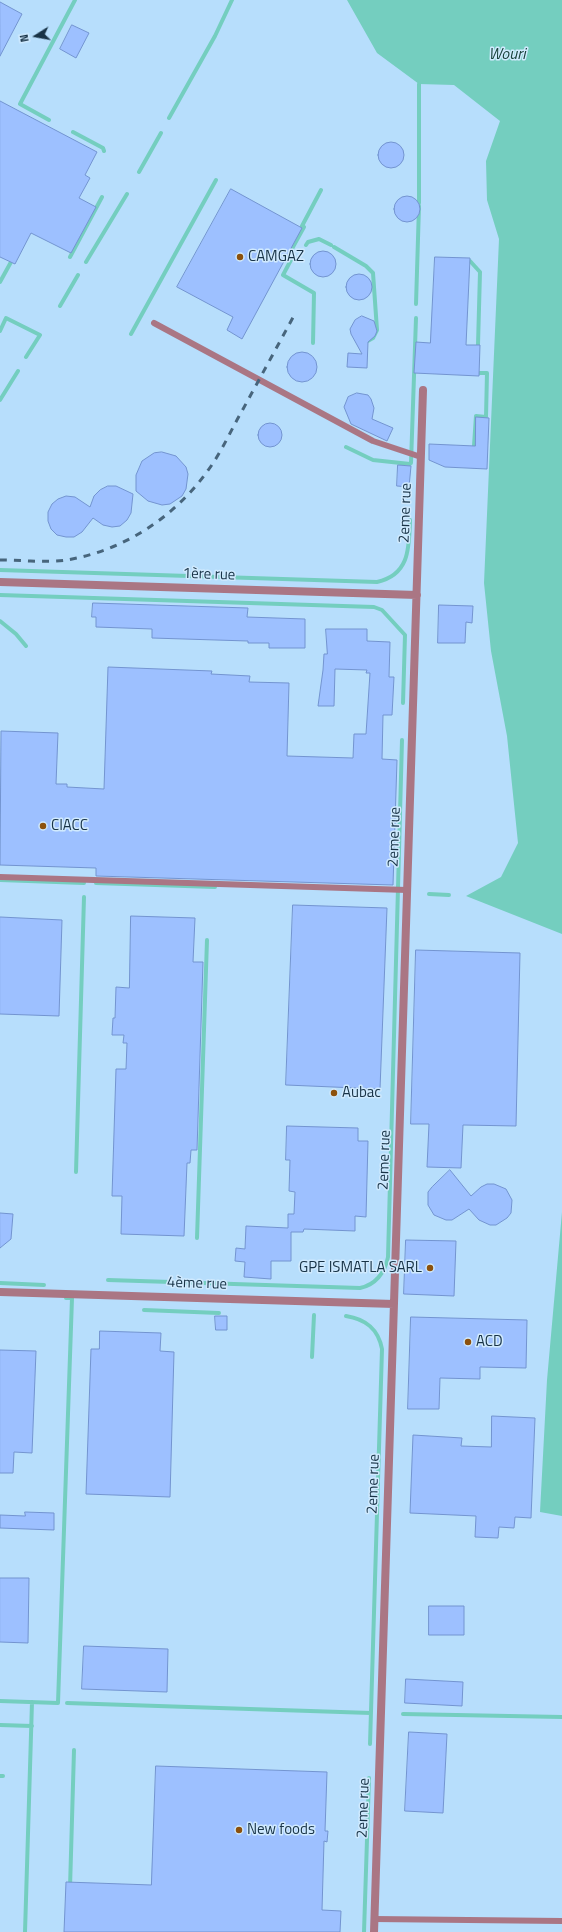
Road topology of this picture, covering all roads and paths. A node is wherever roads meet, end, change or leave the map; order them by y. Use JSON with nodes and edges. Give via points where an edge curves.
{"nodes":[{"id":1,"x":154,"y":323,"type":"dead end"},
{"id":2,"x":423,"y":390,"type":"dead end"},
{"id":3,"x":421,"y":457,"type":"junction"},
{"id":4,"x":0,"y":582,"type":"edge"},
{"id":5,"x":417,"y":595,"type":"junction"},
{"id":6,"x":0,"y":877,"type":"edge"},
{"id":7,"x":407,"y":890,"type":"junction"},
{"id":8,"x":0,"y":1292,"type":"edge"},
{"id":9,"x":394,"y":1304,"type":"junction"},
{"id":10,"x":374,"y":1919,"type":"junction"},
{"id":11,"x":562,"y":1921,"type":"edge"},
{"id":12,"x":374,"y":1932,"type":"edge"}],
"edges":[{"from":1,"to":3,"type":"lane","via":[[373,441]]},
{"from":2,"to":3,"type":"street","name":"2eme rue"},
{"from":3,"to":5,"type":"street","name":"2eme rue"},
{"from":4,"to":5,"type":"street","name":"1ère rue"},
{"from":5,"to":7,"type":"street","name":"2eme rue"},
{"from":6,"to":7,"type":"lane"},
{"from":7,"to":9,"type":"street","name":"2eme rue"},
{"from":8,"to":9,"type":"street","name":"4ème rue"},
{"from":9,"to":10,"type":"street","name":"2eme rue"},
{"from":10,"to":11,"type":"lane"},
{"from":10,"to":12,"type":"street","name":"2eme rue"}]}
